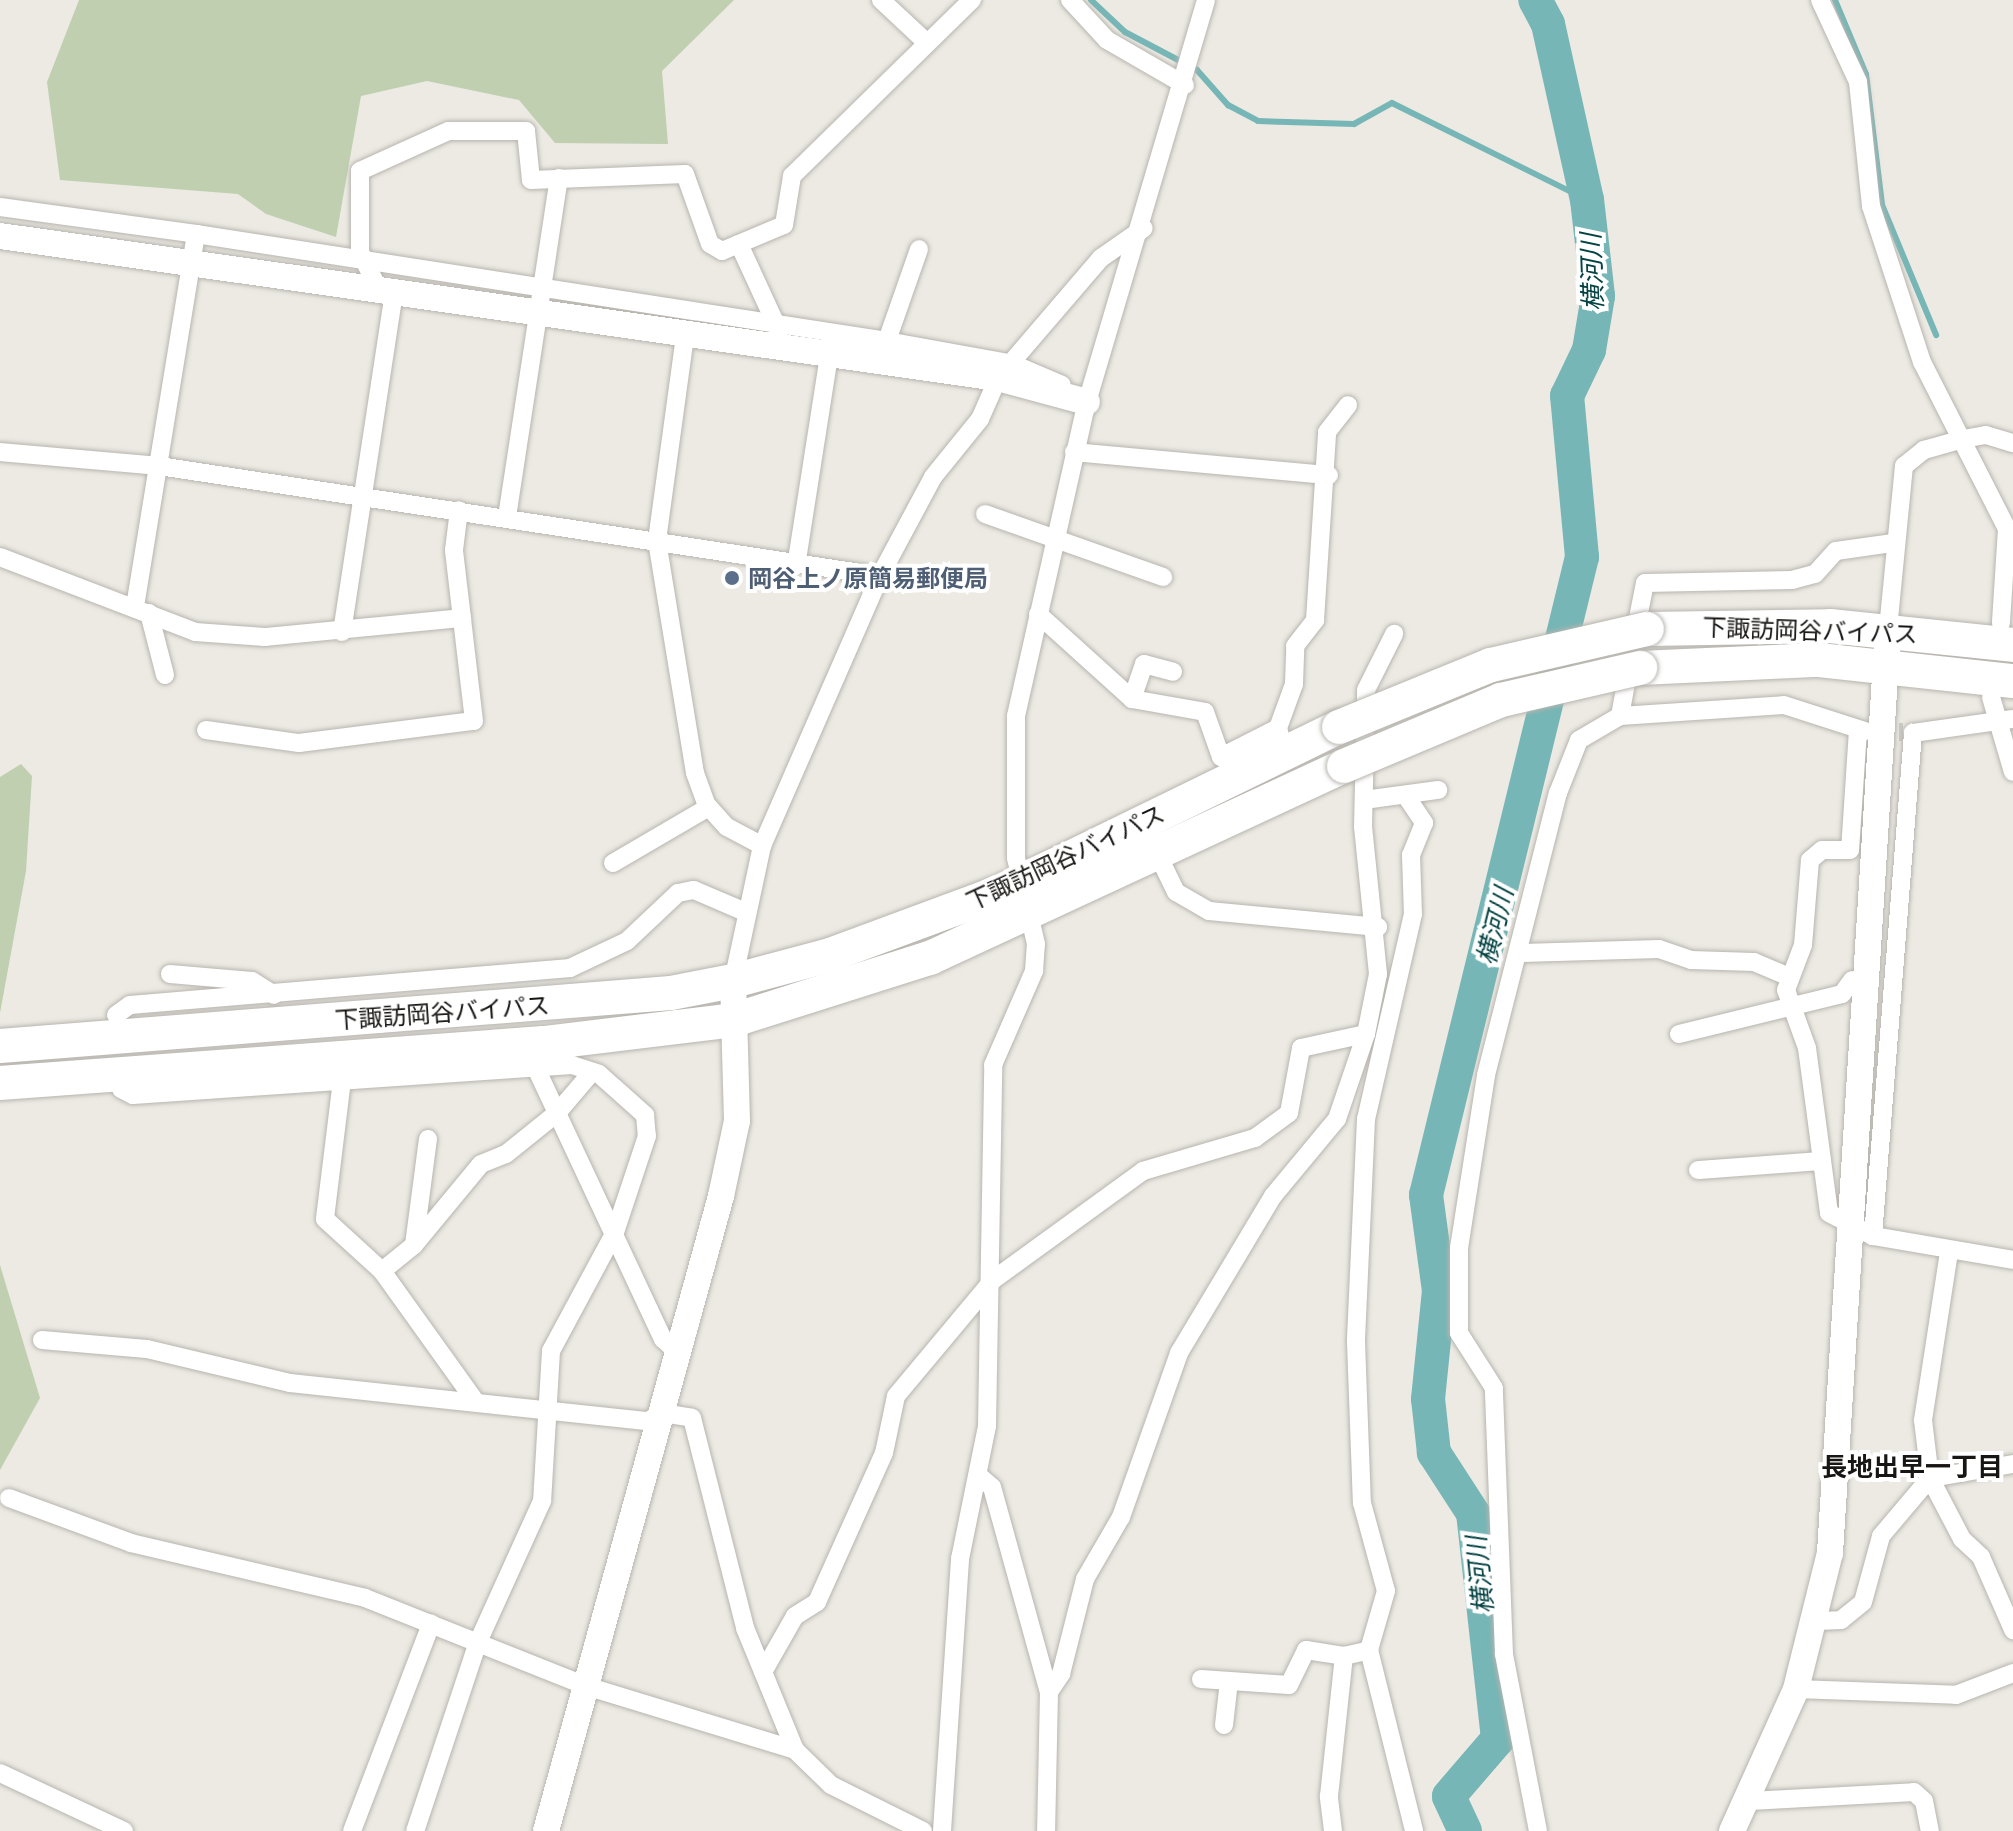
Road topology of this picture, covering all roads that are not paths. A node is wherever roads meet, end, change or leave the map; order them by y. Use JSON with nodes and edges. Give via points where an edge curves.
{"nodes":[{"id":1,"x":881,"y":0,"type":"edge"},
{"id":2,"x":972,"y":0,"type":"edge"},
{"id":3,"x":1070,"y":0,"type":"edge"},
{"id":4,"x":1206,"y":0,"type":"edge"},
{"id":5,"x":1820,"y":0,"type":"edge"},
{"id":6,"x":925,"y":41,"type":"junction"},
{"id":7,"x":1185,"y":85,"type":"junction"},
{"id":8,"x":559,"y":178,"type":"junction"},
{"id":9,"x":0,"y":207,"type":"edge"},
{"id":10,"x":1144,"y":228,"type":"junction"},
{"id":11,"x":196,"y":234,"type":"junction"},
{"id":12,"x":0,"y":236,"type":"edge"},
{"id":13,"x":739,"y":244,"type":"junction"},
{"id":14,"x":919,"y":249,"type":"dead end"},
{"id":15,"x":364,"y":261,"type":"junction"},
{"id":16,"x":190,"y":262,"type":"junction"},
{"id":17,"x":545,"y":288,"type":"junction"},
{"id":18,"x":386,"y":290,"type":"junction"},
{"id":19,"x":540,"y":315,"type":"junction"},
{"id":20,"x":780,"y":323,"type":"junction"},
{"id":21,"x":832,"y":331,"type":"junction"},
{"id":22,"x":685,"y":336,"type":"junction"},
{"id":23,"x":887,"y":341,"type":"junction"},
{"id":24,"x":778,"y":350,"type":"junction"},
{"id":25,"x":829,"y":358,"type":"junction"},
{"id":26,"x":878,"y":366,"type":"junction"},
{"id":27,"x":1006,"y":371,"type":"junction"},
{"id":28,"x":1088,"y":400,"type":"junction"},
{"id":29,"x":1348,"y":405,"type":"dead end"},
{"id":30,"x":1963,"y":439,"type":"junction"},
{"id":31,"x":2013,"y":443,"type":"edge"},
{"id":32,"x":0,"y":452,"type":"edge"},
{"id":33,"x":1074,"y":452,"type":"junction"},
{"id":34,"x":159,"y":466,"type":"junction"},
{"id":35,"x":1329,"y":475,"type":"junction"},
{"id":36,"x":361,"y":495,"type":"junction"},
{"id":37,"x":459,"y":510,"type":"junction"},
{"id":38,"x":985,"y":514,"type":"dead end"},
{"id":39,"x":507,"y":517,"type":"junction"},
{"id":40,"x":657,"y":541,"type":"junction"},
{"id":41,"x":1893,"y":543,"type":"junction"},
{"id":42,"x":1053,"y":544,"type":"junction"},
{"id":43,"x":0,"y":557,"type":"edge"},
{"id":44,"x":797,"y":560,"type":"junction"},
{"id":45,"x":880,"y":576,"type":"junction"},
{"id":46,"x":1163,"y":577,"type":"dead end"},
{"id":47,"x":142,"y":610,"type":"junction"},
{"id":48,"x":1038,"y":614,"type":"junction"},
{"id":49,"x":462,"y":618,"type":"junction"},
{"id":50,"x":1888,"y":629,"type":"junction"},
{"id":51,"x":342,"y":632,"type":"junction"},
{"id":52,"x":1394,"y":634,"type":"dead end"},
{"id":53,"x":2007,"y":634,"type":"edge"},
{"id":54,"x":1890,"y":667,"type":"junction"},
{"id":55,"x":1173,"y":672,"type":"dead end"},
{"id":56,"x":165,"y":675,"type":"dead end"},
{"id":57,"x":2002,"y":689,"type":"edge"},
{"id":58,"x":1132,"y":699,"type":"junction"},
{"id":59,"x":1620,"y":716,"type":"junction"},
{"id":60,"x":2013,"y":719,"type":"edge"},
{"id":61,"x":1994,"y":724,"type":"junction"},
{"id":62,"x":206,"y":730,"type":"dead end"},
{"id":63,"x":1281,"y":740,"type":"junction"},
{"id":64,"x":2013,"y":772,"type":"edge"},
{"id":65,"x":1438,"y":790,"type":"dead end"},
{"id":66,"x":1408,"y":799,"type":"junction"},
{"id":67,"x":1364,"y":800,"type":"junction"},
{"id":68,"x":709,"y":807,"type":"junction"},
{"id":69,"x":762,"y":846,"type":"junction"},
{"id":70,"x":1158,"y":855,"type":"junction"},
{"id":71,"x":613,"y":863,"type":"dead end"},
{"id":72,"x":1023,"y":877,"type":"junction"},
{"id":73,"x":743,"y":911,"type":"junction"},
{"id":74,"x":1032,"y":916,"type":"junction"},
{"id":75,"x":1378,"y":927,"type":"junction"},
{"id":76,"x":1522,"y":953,"type":"junction"},
{"id":77,"x":170,"y":974,"type":"dead end"},
{"id":78,"x":1787,"y":976,"type":"junction"},
{"id":79,"x":1852,"y":980,"type":"dead end"},
{"id":80,"x":733,"y":981,"type":"junction"},
{"id":81,"x":274,"y":995,"type":"junction"},
{"id":82,"x":1794,"y":1001,"type":"junction"},
{"id":83,"x":116,"y":1015,"type":"dead end"},
{"id":84,"x":734,"y":1020,"type":"junction"},
{"id":85,"x":1366,"y":1034,"type":"junction"},
{"id":86,"x":1679,"y":1034,"type":"dead end"},
{"id":87,"x":0,"y":1046,"type":"edge"},
{"id":88,"x":535,"y":1066,"type":"junction"},
{"id":89,"x":592,"y":1072,"type":"junction"},
{"id":90,"x":342,"y":1080,"type":"junction"},
{"id":91,"x":0,"y":1083,"type":"edge"},
{"id":92,"x":121,"y":1089,"type":"dead end"},
{"id":93,"x":557,"y":1113,"type":"junction"},
{"id":94,"x":428,"y":1139,"type":"dead end"},
{"id":95,"x":1822,"y":1161,"type":"junction"},
{"id":96,"x":1698,"y":1170,"type":"dead end"},
{"id":97,"x":615,"y":1232,"type":"junction"},
{"id":98,"x":1864,"y":1232,"type":"junction"},
{"id":99,"x":414,"y":1245,"type":"junction"},
{"id":100,"x":1949,"y":1253,"type":"junction"},
{"id":101,"x":2013,"y":1260,"type":"edge"},
{"id":102,"x":382,"y":1271,"type":"junction"},
{"id":103,"x":993,"y":1280,"type":"junction"},
{"id":104,"x":42,"y":1340,"type":"dead end"},
{"id":105,"x":680,"y":1355,"type":"junction"},
{"id":106,"x":475,"y":1401,"type":"junction"},
{"id":107,"x":546,"y":1411,"type":"junction"},
{"id":108,"x":662,"y":1413,"type":"junction"},
{"id":109,"x":2013,"y":1464,"type":"edge"},
{"id":110,"x":978,"y":1475,"type":"junction"},
{"id":111,"x":1930,"y":1478,"type":"junction"},
{"id":112,"x":9,"y":1498,"type":"dead end"},
{"id":113,"x":1816,"y":1621,"type":"junction"},
{"id":114,"x":431,"y":1624,"type":"junction"},
{"id":115,"x":2013,"y":1630,"type":"edge"},
{"id":116,"x":478,"y":1642,"type":"junction"},
{"id":117,"x":1369,"y":1650,"type":"junction"},
{"id":118,"x":1344,"y":1656,"type":"junction"},
{"id":119,"x":763,"y":1672,"type":"junction"},
{"id":120,"x":2013,"y":1673,"type":"edge"},
{"id":121,"x":1201,"y":1679,"type":"dead end"},
{"id":122,"x":1229,"y":1681,"type":"junction"},
{"id":123,"x":586,"y":1686,"type":"junction"},
{"id":124,"x":1796,"y":1689,"type":"junction"},
{"id":125,"x":1049,"y":1692,"type":"junction"},
{"id":126,"x":1224,"y":1725,"type":"dead end"},
{"id":127,"x":795,"y":1750,"type":"junction"},
{"id":128,"x":0,"y":1773,"type":"edge"},
{"id":129,"x":1750,"y":1801,"type":"junction"},
{"id":130,"x":121,"y":1830,"type":"edge"},
{"id":131,"x":352,"y":1831,"type":"edge"},
{"id":132,"x":415,"y":1831,"type":"edge"},
{"id":133,"x":546,"y":1831,"type":"edge"},
{"id":134,"x":923,"y":1831,"type":"edge"},
{"id":135,"x":942,"y":1831,"type":"edge"},
{"id":136,"x":1046,"y":1831,"type":"edge"},
{"id":137,"x":1333,"y":1831,"type":"edge"},
{"id":138,"x":1414,"y":1831,"type":"edge"},
{"id":139,"x":1538,"y":1831,"type":"edge"},
{"id":140,"x":1732,"y":1831,"type":"edge"},
{"id":141,"x":1930,"y":1831,"type":"edge"}],
"edges":[{"from":1,"to":6,"type":"street"},
{"from":2,"to":6,"type":"street"},
{"from":3,"to":7,"type":"street","via":[[1107,40]]},
{"from":4,"to":7,"type":"street"},
{"from":5,"to":30,"type":"street","via":[[1858,82],[1871,206],[1922,362]]},
{"from":6,"to":13,"type":"street","via":[[792,176],[784,225]]},
{"from":7,"to":10,"type":"street"},
{"from":8,"to":13,"type":"street","via":[[685,174],[710,244],[722,251]]},
{"from":8,"to":15,"type":"street","via":[[531,180],[526,131],[448,131],[360,171]]},
{"from":8,"to":17,"type":"street"},
{"from":9,"to":11,"type":"street"},
{"from":10,"to":27,"type":"street","via":[[1101,258]]},
{"from":10,"to":28,"type":"street"},
{"from":11,"to":15,"type":"street"},
{"from":11,"to":16,"type":"street"},
{"from":12,"to":16,"type":"street"},
{"from":13,"to":20,"type":"street"},
{"from":14,"to":23,"type":"street"},
{"from":15,"to":17,"type":"street"},
{"from":15,"to":18,"type":"street"},
{"from":16,"to":18,"type":"street"},
{"from":16,"to":34,"type":"street"},
{"from":17,"to":19,"type":"street"},
{"from":17,"to":20,"type":"street"},
{"from":18,"to":19,"type":"street"},
{"from":18,"to":36,"type":"street"},
{"from":19,"to":22,"type":"street"},
{"from":19,"to":39,"type":"street"},
{"from":20,"to":21,"type":"street"},
{"from":20,"to":24,"type":"street"},
{"from":21,"to":23,"type":"street"},
{"from":21,"to":25,"type":"street"},
{"from":22,"to":24,"type":"street"},
{"from":22,"to":40,"type":"street"},
{"from":23,"to":26,"type":"street"},
{"from":23,"to":27,"type":"street"},
{"from":24,"to":25,"type":"street"},
{"from":25,"to":26,"type":"street"},
{"from":25,"to":44,"type":"street"},
{"from":26,"to":27,"type":"street"},
{"from":27,"to":28,"type":"street"},
{"from":27,"to":45,"type":"street"},
{"from":28,"to":33,"type":"street"},
{"from":29,"to":35,"type":"street","via":[[1327,432]]},
{"from":30,"to":31,"type":"street","via":[[1986,435]]},
{"from":30,"to":41,"type":"street","via":[[1924,450],[1904,466]]},
{"from":30,"to":53,"type":"street","via":[[2007,529]]},
{"from":32,"to":34,"type":"street"},
{"from":33,"to":35,"type":"street"},
{"from":33,"to":42,"type":"street"},
{"from":34,"to":36,"type":"street"},
{"from":34,"to":47,"type":"street"},
{"from":35,"to":63,"type":"street","via":[[1315,620],[1295,646],[1294,684]]},
{"from":36,"to":37,"type":"street"},
{"from":36,"to":51,"type":"street"},
{"from":37,"to":39,"type":"street"},
{"from":37,"to":49,"type":"street","via":[[454,550]]},
{"from":38,"to":42,"type":"street"},
{"from":39,"to":40,"type":"street"},
{"from":40,"to":44,"type":"street"},
{"from":40,"to":68,"type":"street","via":[[695,773]]},
{"from":41,"to":50,"type":"street"},
{"from":41,"to":59,"type":"street","via":[[1836,551],[1815,574],[1792,580],[1645,583]]},
{"from":42,"to":46,"type":"street"},
{"from":42,"to":48,"type":"street"},
{"from":43,"to":47,"type":"street"},
{"from":44,"to":45,"type":"street"},
{"from":45,"to":69,"type":"street"},
{"from":47,"to":51,"type":"street","via":[[195,632]]},
{"from":47,"to":56,"type":"street"},
{"from":48,"to":58,"type":"street"},
{"from":48,"to":72,"type":"street","via":[[1016,716],[1016,858]]},
{"from":49,"to":51,"type":"street"},
{"from":49,"to":62,"type":"street","via":[[474,721],[299,743]]},
{"from":50,"to":53,"type":"highway","name":"下諏訪岡谷バイパス"},
{"from":50,"to":54,"type":"street"},
{"from":50,"to":63,"type":"highway","name":"下諏訪岡谷バイパス","bridge":true,"via":[[1726,623],[1647,629],[1491,665],[1339,727]]},
{"from":52,"to":67,"type":"street","via":[[1366,690]]},
{"from":54,"to":57,"type":"highway","name":"下諏訪岡谷バイパス"},
{"from":54,"to":70,"type":"highway","name":"下諏訪岡谷バイパス","bridge":true,"via":[[1819,660],[1640,668],[1501,700],[1344,766]]},
{"from":54,"to":98,"type":"street"},
{"from":55,"to":58,"type":"street","via":[[1144,664]]},
{"from":57,"to":61,"type":"street"},
{"from":58,"to":63,"type":"street","via":[[1205,712],[1221,757]]},
{"from":59,"to":76,"type":"street","via":[[1579,740],[1568,763]]},
{"from":59,"to":78,"type":"street","via":[[1784,705],[1862,731],[1850,850],[1822,850],[1810,860],[1803,945]]},
{"from":60,"to":61,"type":"street"},
{"from":61,"to":64,"type":"street"},
{"from":61,"to":98,"type":"street","via":[[1908,733]]},
{"from":63,"to":72,"type":"highway","name":"下諏訪岡谷バイパス"},
{"from":65,"to":66,"type":"street"},
{"from":66,"to":67,"type":"street"},
{"from":66,"to":117,"type":"street","via":[[1424,823],[1411,855],[1413,914],[1366,1119],[1358,1430],[1362,1503],[1386,1591]]},
{"from":67,"to":75,"type":"street"},
{"from":68,"to":69,"type":"street","via":[[727,827]]},
{"from":68,"to":71,"type":"street"},
{"from":69,"to":73,"type":"street"},
{"from":70,"to":74,"type":"highway","name":"下諏訪岡谷バイパス"},
{"from":70,"to":75,"type":"street","via":[[1176,892],[1209,911]]},
{"from":72,"to":74,"type":"street"},
{"from":72,"to":80,"type":"highway","name":"下諏訪岡谷バイパス","via":[[830,955]]},
{"from":73,"to":80,"type":"street"},
{"from":73,"to":81,"type":"street","via":[[694,890],[678,893],[601,956]]},
{"from":74,"to":84,"type":"highway","name":"下諏訪岡谷バイパス","via":[[865,982]]},
{"from":74,"to":103,"type":"street","via":[[1034,971],[993,1065]]},
{"from":75,"to":85,"type":"street"},
{"from":76,"to":78,"type":"street","via":[[1659,949],[1691,960],[1754,962]]},
{"from":76,"to":139,"type":"street","via":[[1486,1075],[1459,1248],[1459,1333],[1494,1388],[1504,1654]]},
{"from":77,"to":81,"type":"street","via":[[252,981]]},
{"from":78,"to":82,"type":"street"},
{"from":79,"to":82,"type":"street","via":[[1842,994]]},
{"from":80,"to":84,"type":"street"},
{"from":80,"to":87,"type":"highway","name":"下諏訪岡谷バイパス","via":[[596,1000]]},
{"from":81,"to":83,"type":"street","via":[[130,1005]]},
{"from":82,"to":86,"type":"street"},
{"from":82,"to":95,"type":"street"},
{"from":84,"to":91,"type":"highway","name":"下諏訪岡谷バイパス","via":[[544,1043]]},
{"from":84,"to":105,"type":"street","via":[[737,1121]]},
{"from":85,"to":103,"type":"street","via":[[1301,1048],[1289,1113],[1255,1138],[1143,1171]]},
{"from":85,"to":125,"type":"street","via":[[1337,1119],[1273,1196],[1179,1353],[1121,1517],[1085,1579],[1061,1674]]},
{"from":88,"to":89,"type":"street"},
{"from":88,"to":90,"type":"street"},
{"from":88,"to":93,"type":"street"},
{"from":89,"to":93,"type":"street"},
{"from":89,"to":97,"type":"street","via":[[645,1115],[647,1136]]},
{"from":90,"to":92,"type":"street","via":[[133,1095]]},
{"from":90,"to":102,"type":"street","via":[[325,1219]]},
{"from":93,"to":97,"type":"street"},
{"from":93,"to":99,"type":"street","via":[[506,1154],[481,1164]]},
{"from":94,"to":99,"type":"street"},
{"from":95,"to":96,"type":"street"},
{"from":95,"to":98,"type":"street","via":[[1829,1213]]},
{"from":97,"to":105,"type":"street","via":[[663,1339]]},
{"from":97,"to":107,"type":"street","via":[[551,1351]]},
{"from":98,"to":100,"type":"street"},
{"from":98,"to":113,"type":"street","via":[[1836,1501]]},
{"from":99,"to":102,"type":"street"},
{"from":100,"to":101,"type":"street"},
{"from":100,"to":111,"type":"street","via":[[1923,1420]]},
{"from":102,"to":106,"type":"street"},
{"from":103,"to":110,"type":"street"},
{"from":103,"to":119,"type":"street","via":[[896,1396],[884,1453],[817,1602],[795,1616]]},
{"from":104,"to":106,"type":"street","via":[[147,1349],[290,1383]]},
{"from":105,"to":108,"type":"street"},
{"from":106,"to":107,"type":"street"},
{"from":107,"to":108,"type":"street","via":[[648,1421]]},
{"from":107,"to":116,"type":"street","via":[[542,1501]]},
{"from":108,"to":119,"type":"street","via":[[692,1418]]},
{"from":108,"to":123,"type":"street"},
{"from":109,"to":111,"type":"street"},
{"from":110,"to":125,"type":"street","via":[[992,1487]]},
{"from":110,"to":135,"type":"street","via":[[960,1559]]},
{"from":111,"to":113,"type":"street","via":[[1881,1536],[1863,1602],[1841,1620]]},
{"from":111,"to":115,"type":"street","via":[[1962,1539],[1981,1557]]},
{"from":112,"to":114,"type":"street","via":[[131,1543],[365,1598]]},
{"from":113,"to":124,"type":"street"},
{"from":114,"to":116,"type":"street"},
{"from":114,"to":131,"type":"street"},
{"from":116,"to":123,"type":"street"},
{"from":116,"to":132,"type":"street"},
{"from":117,"to":118,"type":"street"},
{"from":117,"to":138,"type":"street"},
{"from":118,"to":122,"type":"street","via":[[1306,1650],[1289,1685]]},
{"from":118,"to":137,"type":"street","via":[[1329,1796]]},
{"from":119,"to":127,"type":"street"},
{"from":120,"to":124,"type":"street","via":[[1956,1695]]},
{"from":121,"to":122,"type":"street"},
{"from":122,"to":126,"type":"street"},
{"from":123,"to":127,"type":"street"},
{"from":123,"to":133,"type":"street"},
{"from":124,"to":129,"type":"street"},
{"from":125,"to":136,"type":"street"},
{"from":127,"to":134,"type":"street","via":[[831,1785]]},
{"from":128,"to":130,"type":"street"},
{"from":129,"to":140,"type":"street"},
{"from":129,"to":141,"type":"street","via":[[1914,1792],[1924,1801]]}]}
